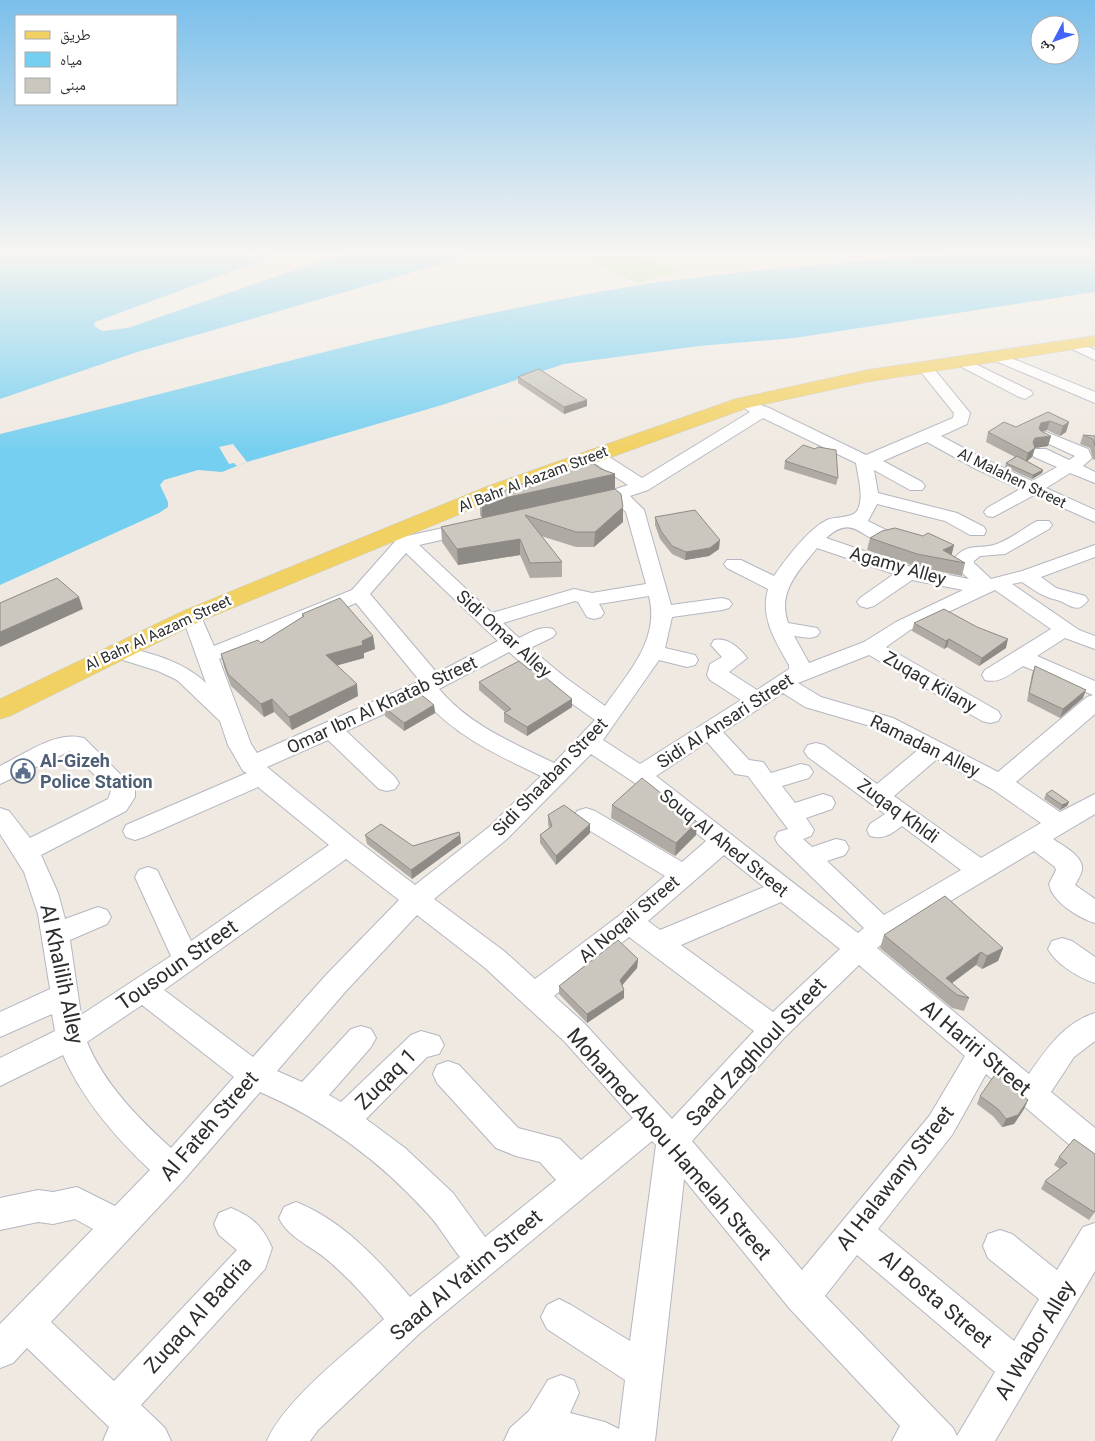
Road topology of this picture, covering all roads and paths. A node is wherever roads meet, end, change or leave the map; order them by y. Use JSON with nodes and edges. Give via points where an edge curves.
{"nodes":[{"id":1,"x":1095,"y":328,"type":"edge"},
{"id":2,"x":1085,"y":343,"type":"edge"},
{"id":3,"x":996,"y":356,"type":"junction"},
{"id":4,"x":1095,"y":356,"type":"edge"},
{"id":5,"x":961,"y":362,"type":"junction"},
{"id":6,"x":925,"y":367,"type":"junction"},
{"id":7,"x":1025,"y":394,"type":"dead end"},
{"id":8,"x":1095,"y":398,"type":"edge"},
{"id":9,"x":742,"y":403,"type":"junction"},
{"id":10,"x":763,"y":411,"type":"junction"},
{"id":11,"x":929,"y":436,"type":"junction"},
{"id":12,"x":1043,"y":445,"type":"edge"},
{"id":13,"x":594,"y":455,"type":"junction"},
{"id":14,"x":867,"y":461,"type":"junction"},
{"id":15,"x":1070,"y":467,"type":"junction"},
{"id":16,"x":1095,"y":478,"type":"edge"},
{"id":17,"x":642,"y":486,"type":"junction"},
{"id":18,"x":916,"y":486,"type":"dead end"},
{"id":19,"x":1033,"y":489,"type":"junction"},
{"id":20,"x":619,"y":496,"type":"junction"},
{"id":21,"x":868,"y":496,"type":"junction"},
{"id":22,"x":591,"y":502,"type":"edge"},
{"id":23,"x":993,"y":512,"type":"dead end"},
{"id":24,"x":1095,"y":518,"type":"edge"},
{"id":25,"x":855,"y":521,"type":"junction"},
{"id":26,"x":489,"y":524,"type":"edge"},
{"id":27,"x":1043,"y":524,"type":"dead end"},
{"id":28,"x":977,"y":531,"type":"dead end"},
{"id":29,"x":883,"y":536,"type":"edge"},
{"id":30,"x":813,"y":540,"type":"junction"},
{"id":31,"x":405,"y":542,"type":"junction"},
{"id":32,"x":1095,"y":551,"type":"edge"},
{"id":33,"x":734,"y":564,"type":"dead end"},
{"id":34,"x":909,"y":573,"type":"junction"},
{"id":35,"x":1026,"y":576,"type":"junction"},
{"id":36,"x":778,"y":586,"type":"junction"},
{"id":37,"x":989,"y":586,"type":"junction"},
{"id":38,"x":658,"y":588,"type":"junction"},
{"id":39,"x":359,"y":594,"type":"junction"},
{"id":40,"x":1078,"y":600,"type":"dead end"},
{"id":41,"x":867,"y":602,"type":"dead end"},
{"id":42,"x":722,"y":604,"type":"dead end"},
{"id":43,"x":663,"y":612,"type":"junction"},
{"id":44,"x":192,"y":616,"type":"junction"},
{"id":45,"x":488,"y":621,"type":"junction"},
{"id":46,"x":779,"y":628,"type":"junction"},
{"id":47,"x":1065,"y":629,"type":"junction"},
{"id":48,"x":810,"y":632,"type":"dead end"},
{"id":49,"x":546,"y":633,"type":"dead end"},
{"id":50,"x":1095,"y":644,"type":"edge"},
{"id":51,"x":513,"y":645,"type":"junction"},
{"id":52,"x":721,"y":645,"type":"dead end"},
{"id":53,"x":871,"y":647,"type":"junction"},
{"id":54,"x":117,"y":651,"type":"junction"},
{"id":55,"x":654,"y":652,"type":"junction"},
{"id":56,"x":1026,"y":654,"type":"junction"},
{"id":57,"x":208,"y":656,"type":"junction"},
{"id":58,"x":687,"y":660,"type":"dead end"},
{"id":59,"x":1077,"y":671,"type":"dead end"},
{"id":60,"x":993,"y":674,"type":"dead end"},
{"id":61,"x":790,"y":679,"type":"junction"},
{"id":62,"x":430,"y":685,"type":"junction"},
{"id":63,"x":0,"y":689,"type":"edge"},
{"id":64,"x":1095,"y":689,"type":"edge"},
{"id":65,"x":757,"y":700,"type":"junction"},
{"id":66,"x":1095,"y":702,"type":"edge"},
{"id":67,"x":0,"y":710,"type":"edge"},
{"id":68,"x":990,"y":716,"type":"dead end"},
{"id":69,"x":230,"y":719,"type":"junction"},
{"id":70,"x":608,"y":719,"type":"junction"},
{"id":71,"x":331,"y":730,"type":"junction"},
{"id":72,"x":709,"y":730,"type":"junction"},
{"id":73,"x":589,"y":742,"type":"junction"},
{"id":74,"x":935,"y":748,"type":"junction"},
{"id":75,"x":816,"y":751,"type":"dead end"},
{"id":76,"x":256,"y":770,"type":"junction"},
{"id":77,"x":800,"y":772,"type":"dead end"},
{"id":78,"x":556,"y":774,"type":"junction"},
{"id":79,"x":640,"y":775,"type":"junction"},
{"id":80,"x":0,"y":776,"type":"edge"},
{"id":81,"x":387,"y":783,"type":"dead end"},
{"id":82,"x":766,"y":783,"type":"junction"},
{"id":83,"x":1000,"y":783,"type":"junction"},
{"id":84,"x":878,"y":796,"type":"junction"},
{"id":85,"x":1095,"y":803,"type":"edge"},
{"id":86,"x":824,"y":804,"type":"dead end"},
{"id":87,"x":903,"y":814,"type":"junction"},
{"id":88,"x":0,"y":816,"type":"edge"},
{"id":89,"x":586,"y":817,"type":"dead end"},
{"id":90,"x":1060,"y":824,"type":"junction"},
{"id":91,"x":793,"y":828,"type":"junction"},
{"id":92,"x":879,"y":830,"type":"dead end"},
{"id":93,"x":136,"y":831,"type":"dead end"},
{"id":94,"x":1036,"y":840,"type":"junction"},
{"id":95,"x":722,"y":842,"type":"junction"},
{"id":96,"x":346,"y":846,"type":"junction"},
{"id":97,"x":836,"y":848,"type":"dead end"},
{"id":98,"x":27,"y":851,"type":"junction"},
{"id":99,"x":808,"y":858,"type":"junction"},
{"id":100,"x":980,"y":871,"type":"junction"},
{"id":101,"x":682,"y":874,"type":"junction"},
{"id":102,"x":148,"y":877,"type":"dead end"},
{"id":103,"x":783,"y":890,"type":"junction"},
{"id":104,"x":416,"y":899,"type":"junction"},
{"id":105,"x":1095,"y":913,"type":"edge"},
{"id":106,"x":98,"y":917,"type":"dead end"},
{"id":107,"x":628,"y":922,"type":"junction"},
{"id":108,"x":882,"y":929,"type":"junction"},
{"id":109,"x":55,"y":935,"type":"junction"},
{"id":110,"x":658,"y":943,"type":"junction"},
{"id":111,"x":858,"y":948,"type":"junction"},
{"id":112,"x":1062,"y":950,"type":"dead end"},
{"id":113,"x":186,"y":960,"type":"junction"},
{"id":114,"x":1095,"y":972,"type":"edge"},
{"id":115,"x":143,"y":990,"type":"junction"},
{"id":116,"x":65,"y":995,"type":"junction"},
{"id":117,"x":534,"y":996,"type":"junction"},
{"id":118,"x":0,"y":1025,"type":"edge"},
{"id":119,"x":1095,"y":1025,"type":"edge"},
{"id":120,"x":774,"y":1028,"type":"junction"},
{"id":121,"x":71,"y":1037,"type":"junction"},
{"id":122,"x":361,"y":1038,"type":"dead end"},
{"id":123,"x":429,"y":1045,"type":"dead end"},
{"id":124,"x":982,"y":1054,"type":"junction"},
{"id":125,"x":0,"y":1073,"type":"edge"},
{"id":126,"x":448,"y":1074,"type":"dead end"},
{"id":127,"x":254,"y":1075,"type":"junction"},
{"id":128,"x":1032,"y":1095,"type":"junction"},
{"id":129,"x":307,"y":1098,"type":"junction"},
{"id":130,"x":344,"y":1120,"type":"junction"},
{"id":131,"x":663,"y":1130,"type":"junction"},
{"id":132,"x":1095,"y":1147,"type":"edge"},
{"id":133,"x":172,"y":1170,"type":"junction"},
{"id":134,"x":579,"y":1181,"type":"junction"},
{"id":135,"x":0,"y":1214,"type":"edge"},
{"id":136,"x":296,"y":1218,"type":"dead end"},
{"id":137,"x":230,"y":1224,"type":"dead end"},
{"id":138,"x":119,"y":1226,"type":"junction"},
{"id":139,"x":854,"y":1231,"type":"junction"},
{"id":140,"x":1095,"y":1239,"type":"edge"},
{"id":141,"x":1000,"y":1246,"type":"dead end"},
{"id":142,"x":482,"y":1260,"type":"junction"},
{"id":143,"x":1062,"y":1295,"type":"junction"},
{"id":144,"x":802,"y":1297,"type":"junction"},
{"id":145,"x":559,"y":1317,"type":"dead end"},
{"id":146,"x":408,"y":1321,"type":"junction"},
{"id":147,"x":26,"y":1323,"type":"junction"},
{"id":148,"x":0,"y":1350,"type":"edge"},
{"id":149,"x":1018,"y":1368,"type":"junction"},
{"id":150,"x":644,"y":1371,"type":"junction"},
{"id":151,"x":561,"y":1393,"type":"dead end"},
{"id":152,"x":131,"y":1429,"type":"edge"},
{"id":153,"x":533,"y":1433,"type":"edge"},
{"id":154,"x":926,"y":1436,"type":"edge"},
{"id":155,"x":286,"y":1441,"type":"edge"},
{"id":156,"x":605,"y":1441,"type":"edge"},
{"id":157,"x":636,"y":1441,"type":"edge"},
{"id":158,"x":974,"y":1441,"type":"edge"}],
"edges":[{"from":1,"to":63,"type":"main road","name":"Al Bahr Al Aazam Street","via":[[829,367],[721,393],[480,480],[179,602]]},
{"from":2,"to":3,"type":"main road","name":"Al Bahr Al Aazam Street"},
{"from":2,"to":4,"type":"street"},
{"from":3,"to":5,"type":"main road","name":"Al Bahr Al Aazam Street"},
{"from":3,"to":8,"type":"street"},
{"from":5,"to":6,"type":"main road","name":"Al Bahr Al Aazam Street"},
{"from":5,"to":7,"type":"street"},
{"from":6,"to":9,"type":"main road","name":"Al Bahr Al Aazam Street","via":[[825,384]]},
{"from":6,"to":11,"type":"street","via":[[963,418]]},
{"from":9,"to":10,"type":"street"},
{"from":9,"to":13,"type":"main road","name":"Al Bahr Al Aazam Street"},
{"from":10,"to":14,"type":"street"},
{"from":10,"to":17,"type":"street"},
{"from":11,"to":14,"type":"street"},
{"from":11,"to":19,"type":"street","name":"Al Malahen Street"},
{"from":12,"to":15,"type":"street"},
{"from":13,"to":17,"type":"street"},
{"from":13,"to":44,"type":"main road","name":"Al Bahr Al Aazam Street","via":[[496,491]]},
{"from":14,"to":18,"type":"street"},
{"from":14,"to":21,"type":"street"},
{"from":15,"to":16,"type":"street"},
{"from":15,"to":19,"type":"street"},
{"from":17,"to":20,"type":"street"},
{"from":19,"to":23,"type":"street"},
{"from":19,"to":24,"type":"street","name":"Al Malahen Street"},
{"from":20,"to":22,"type":"street"},
{"from":20,"to":38,"type":"street","name":"Sidi Shaaban Street","via":[[635,510]]},
{"from":21,"to":25,"type":"street","via":[[865,513]]},
{"from":21,"to":28,"type":"street","via":[[951,517]]},
{"from":25,"to":29,"type":"street"},
{"from":25,"to":30,"type":"street","via":[[834,523]]},
{"from":26,"to":31,"type":"street"},
{"from":27,"to":37,"type":"street","via":[[998,550],[975,551],[964,559],[965,565]]},
{"from":30,"to":34,"type":"street","name":"Agamy Alley"},
{"from":30,"to":36,"type":"street"},
{"from":31,"to":39,"type":"street"},
{"from":31,"to":45,"type":"street","name":"Sidi Omar Alley"},
{"from":32,"to":35,"type":"street"},
{"from":33,"to":36,"type":"street"},
{"from":34,"to":37,"type":"street","name":"Agamy Alley"},
{"from":34,"to":41,"type":"street"},
{"from":35,"to":37,"type":"street"},
{"from":35,"to":40,"type":"street","via":[[1054,595],[1058,593],[1074,602]]},
{"from":36,"to":46,"type":"street","name":"Sidi Al Ansari Street","via":[[774,606]]},
{"from":37,"to":47,"type":"street"},
{"from":37,"to":53,"type":"street","via":[[903,626]]},
{"from":38,"to":43,"type":"street","name":"Sidi Shaaban Street"},
{"from":38,"to":45,"type":"street","via":[[591,607],[580,595],[574,595]]},
{"from":39,"to":57,"type":"street"},
{"from":39,"to":62,"type":"street"},
{"from":42,"to":43,"type":"street"},
{"from":43,"to":55,"type":"street","name":"Sidi Shaaban Street"},
{"from":44,"to":54,"type":"main road","name":"Al Bahr Al Aazam Street"},
{"from":44,"to":57,"type":"street","name":"Mohamed Abou Hamelah Street"},
{"from":45,"to":51,"type":"street","name":"Sidi Omar Alley"},
{"from":46,"to":48,"type":"street"},
{"from":46,"to":61,"type":"street","name":"Sidi Al Ansari Street","via":[[800,665],[800,672]]},
{"from":47,"to":50,"type":"street"},
{"from":47,"to":56,"type":"street"},
{"from":49,"to":51,"type":"street"},
{"from":51,"to":62,"type":"street","name":"Omar Ibn Al Khatab Street"},
{"from":51,"to":70,"type":"street","name":"Sidi Omar Alley"},
{"from":52,"to":65,"type":"street","via":[[736,658],[718,669],[718,675]]},
{"from":53,"to":61,"type":"street"},
{"from":53,"to":68,"type":"street","name":"Zuqaq Kilany"},
{"from":54,"to":67,"type":"main road","name":"Al Bahr Al Aazam Street"},
{"from":54,"to":69,"type":"street","name":"Mohamed Abou Hamelah Street","via":[[185,675]]},
{"from":55,"to":58,"type":"street"},
{"from":55,"to":70,"type":"street","name":"Sidi Shaaban Street"},
{"from":56,"to":59,"type":"street"},
{"from":56,"to":60,"type":"street"},
{"from":56,"to":64,"type":"street"},
{"from":57,"to":69,"type":"street","name":"Mohamed Abou Hamelah Street"},
{"from":61,"to":65,"type":"street","name":"Sidi Al Ansari Street"},
{"from":61,"to":74,"type":"street","name":"Ramadan Alley","via":[[812,702],[885,723]]},
{"from":62,"to":71,"type":"street","name":"Omar Ibn Al Khatab Street"},
{"from":62,"to":78,"type":"street","via":[[437,703],[452,718]]},
{"from":65,"to":72,"type":"street","name":"Sidi Al Ansari Street"},
{"from":66,"to":83,"type":"street"},
{"from":69,"to":76,"type":"street","name":"Mohamed Abou Hamelah Street","via":[[240,745]]},
{"from":70,"to":73,"type":"street","name":"Sidi Shaaban Street"},
{"from":71,"to":76,"type":"street","name":"Omar Ibn Al Khatab Street"},
{"from":71,"to":81,"type":"street"},
{"from":72,"to":79,"type":"street","name":"Sidi Al Ansari Street"},
{"from":72,"to":82,"type":"street","via":[[743,768],[755,768]]},
{"from":73,"to":78,"type":"street","name":"Sidi Shaaban Street"},
{"from":73,"to":79,"type":"street","name":"Souq Al Ahed Street"},
{"from":74,"to":83,"type":"street","name":"Ramadan Alley"},
{"from":74,"to":84,"type":"street"},
{"from":75,"to":84,"type":"street","name":"Zuqaq Khldi"},
{"from":76,"to":93,"type":"street"},
{"from":76,"to":96,"type":"street","name":"Mohamed Abou Hamelah Street"},
{"from":77,"to":82,"type":"street"},
{"from":78,"to":104,"type":"street","name":"Sidi Shaaban Street","via":[[498,833]]},
{"from":79,"to":95,"type":"street","name":"Souq Al Ahed Street"},
{"from":80,"to":98,"type":"street","via":[[65,743],[76,743],[123,790],[123,797],[117,805]]},
{"from":82,"to":91,"type":"street"},
{"from":83,"to":90,"type":"street","name":"Ramadan Alley"},
{"from":84,"to":87,"type":"street","name":"Zuqaq Khldi"},
{"from":85,"to":90,"type":"street","name":"Saad Zaghloul Street"},
{"from":86,"to":91,"type":"street"},
{"from":87,"to":92,"type":"street"},
{"from":87,"to":100,"type":"street","name":"Zuqaq Khldi"},
{"from":88,"to":98,"type":"street","name":"Al Khalilih Alley"},
{"from":89,"to":101,"type":"street"},
{"from":90,"to":94,"type":"street","name":"Saad Zaghloul Street"},
{"from":91,"to":99,"type":"street"},
{"from":94,"to":100,"type":"street","name":"Saad Zaghloul Street"},
{"from":94,"to":105,"type":"street","via":[[1067,862],[1069,870],[1062,884],[1063,890]]},
{"from":95,"to":101,"type":"street","name":"Al Noqali Street"},
{"from":95,"to":103,"type":"street","name":"Souq Al Ahed Street"},
{"from":96,"to":104,"type":"street","name":"Mohamed Abou Hamelah Street"},
{"from":96,"to":113,"type":"street","name":"Tousoun Street"},
{"from":97,"to":99,"type":"street"},
{"from":98,"to":109,"type":"street","name":"Al Khalilih Alley","via":[[37,868]]},
{"from":99,"to":108,"type":"street"},
{"from":100,"to":108,"type":"street","name":"Saad Zaghloul Street"},
{"from":101,"to":107,"type":"street","name":"Al Noqali Street"},
{"from":102,"to":113,"type":"street"},
{"from":103,"to":110,"type":"street"},
{"from":103,"to":111,"type":"street","name":"Souq Al Ahed Street"},
{"from":104,"to":117,"type":"street","name":"Mohamed Abou Hamelah Street","via":[[494,959]]},
{"from":104,"to":127,"type":"street","name":"Al Fateh Street","via":[[336,982]]},
{"from":106,"to":109,"type":"street"},
{"from":107,"to":110,"type":"street"},
{"from":107,"to":117,"type":"street","name":"Al Noqali Street"},
{"from":108,"to":111,"type":"street","name":"Saad Zaghloul Street"},
{"from":109,"to":116,"type":"street","name":"Al Khalilih Alley"},
{"from":110,"to":120,"type":"street"},
{"from":111,"to":120,"type":"street","name":"Saad Zaghloul Street"},
{"from":111,"to":124,"type":"street","name":"Al Hariri Street"},
{"from":112,"to":114,"type":"street"},
{"from":113,"to":115,"type":"street","name":"Tousoun Street"},
{"from":115,"to":121,"type":"street","name":"Tousoun Street"},
{"from":115,"to":127,"type":"street"},
{"from":116,"to":118,"type":"street"},
{"from":116,"to":121,"type":"street","name":"Al Khalilih Alley"},
{"from":117,"to":131,"type":"street","name":"Mohamed Abou Hamelah Street","via":[[574,1032]]},
{"from":119,"to":128,"type":"street","via":[[1064,1048]]},
{"from":120,"to":131,"type":"street","name":"Saad Zaghloul Street"},
{"from":121,"to":125,"type":"street","name":"Tousoun Street"},
{"from":121,"to":133,"type":"street","name":"Al Khalilih Alley","via":[[87,1072],[110,1106],[138,1139]]},
{"from":122,"to":129,"type":"street"},
{"from":123,"to":130,"type":"street","name":"Zuqaq 1","via":[[421,1044]]},
{"from":124,"to":128,"type":"street","name":"Al Hariri Street"},
{"from":124,"to":139,"type":"street","name":"Al Halawany Street","via":[[942,1125]]},
{"from":126,"to":134,"type":"street","via":[[507,1138],[549,1149]]},
{"from":127,"to":129,"type":"street"},
{"from":127,"to":133,"type":"street","name":"Al Fateh Street"},
{"from":128,"to":132,"type":"street","name":"Al Hariri Street"},
{"from":129,"to":130,"type":"street"},
{"from":130,"to":142,"type":"street","via":[[394,1158],[441,1204]]},
{"from":131,"to":134,"type":"street","name":"Saad Al Yatim Street"},
{"from":131,"to":144,"type":"street","name":"Mohamed Abou Hamelah Street"},
{"from":131,"to":150,"type":"street","name":"Saad Zaghloul Street"},
{"from":133,"to":138,"type":"street","name":"Al Fateh Street"},
{"from":134,"to":142,"type":"street","name":"Saad Al Yatim Street"},
{"from":135,"to":138,"type":"street","via":[[76,1202]]},
{"from":136,"to":146,"type":"street","via":[[337,1246],[374,1280]]},
{"from":137,"to":152,"type":"street","name":"Zuqaq Al Badria","via":[[252,1241],[255,1248],[253,1257]]},
{"from":138,"to":147,"type":"street","name":"Al Fateh Street"},
{"from":139,"to":144,"type":"street","name":"Al Halawany Street"},
{"from":139,"to":149,"type":"street","name":"Al Bosta Street"},
{"from":140,"to":143,"type":"street","name":"Al Wabor Alley"},
{"from":141,"to":143,"type":"street"},
{"from":142,"to":146,"type":"street","name":"Saad Al Yatim Street"},
{"from":143,"to":149,"type":"street","name":"Al Wabor Alley"},
{"from":144,"to":154,"type":"street","name":"Mohamed Abou Hamelah Street"},
{"from":145,"to":150,"type":"street"},
{"from":146,"to":155,"type":"street","name":"Saad Al Yatim Street","via":[[305,1417]]},
{"from":147,"to":148,"type":"street","name":"Al Fateh Street"},
{"from":147,"to":152,"type":"street"},
{"from":149,"to":158,"type":"street","name":"Al Wabor Alley"},
{"from":150,"to":157,"type":"street","name":"Saad Zaghloul Street"},
{"from":151,"to":153,"type":"street"},
{"from":153,"to":156,"type":"street"}]}
